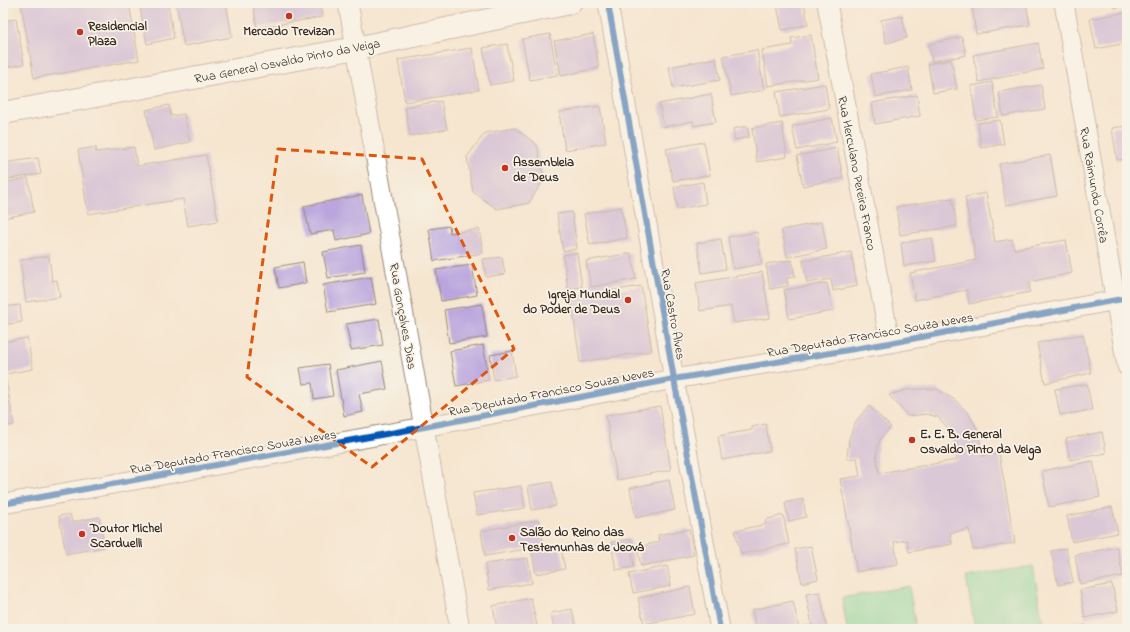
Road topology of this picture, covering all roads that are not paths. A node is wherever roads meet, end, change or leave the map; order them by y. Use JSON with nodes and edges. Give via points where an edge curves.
{"nodes":[{"id":1,"x":348,"y":3,"type":"edge"},
{"id":2,"x":570,"y":3,"type":"edge"},
{"id":3,"x":608,"y":3,"type":"edge"},
{"id":4,"x":827,"y":3,"type":"edge"},
{"id":5,"x":1064,"y":3,"type":"edge"},
{"id":6,"x":356,"y":48,"type":"junction"},
{"id":7,"x":3,"y":113,"type":"edge"},
{"id":8,"x":1121,"y":299,"type":"edge"},
{"id":9,"x":890,"y":343,"type":"junction"},
{"id":10,"x":1127,"y":366,"type":"edge"},
{"id":11,"x":674,"y":379,"type":"junction"},
{"id":12,"x":424,"y":427,"type":"junction"},
{"id":13,"x":3,"y":504,"type":"edge"},
{"id":14,"x":460,"y":629,"type":"edge"},
{"id":15,"x":720,"y":629,"type":"edge"}],
"edges":[{"from":1,"to":6,"type":"street","name":"Rua Gonçalves Dias"},
{"from":2,"to":6,"type":"street","name":"Rua General Osvaldo Pinto da Veiga"},
{"from":3,"to":11,"type":"street","name":"Rua Castro Alves"},
{"from":4,"to":9,"type":"street","name":"Rua Herculano Pereira Franco"},
{"from":5,"to":8,"type":"street","name":"Rua Raimundo Corrêa"},
{"from":6,"to":7,"type":"street","name":"Rua General Osvaldo Pinto da Veiga"},
{"from":6,"to":12,"type":"street","name":"Rua Gonçalves Dias"},
{"from":8,"to":9,"type":"street","name":"Rua Deputado Francisco Souza Neves"},
{"from":8,"to":10,"type":"street","name":"Rua Raimundo Corrêa"},
{"from":9,"to":11,"type":"street","name":"Rua Deputado Francisco Souza Neves"},
{"from":11,"to":12,"type":"street","name":"Rua Deputado Francisco Souza Neves"},
{"from":11,"to":15,"type":"street","name":"Rua Castro Alves"},
{"from":12,"to":13,"type":"street","name":"Rua Deputado Francisco Souza Neves"},
{"from":12,"to":14,"type":"street","name":"Rua Gonçalves Dias"}]}
